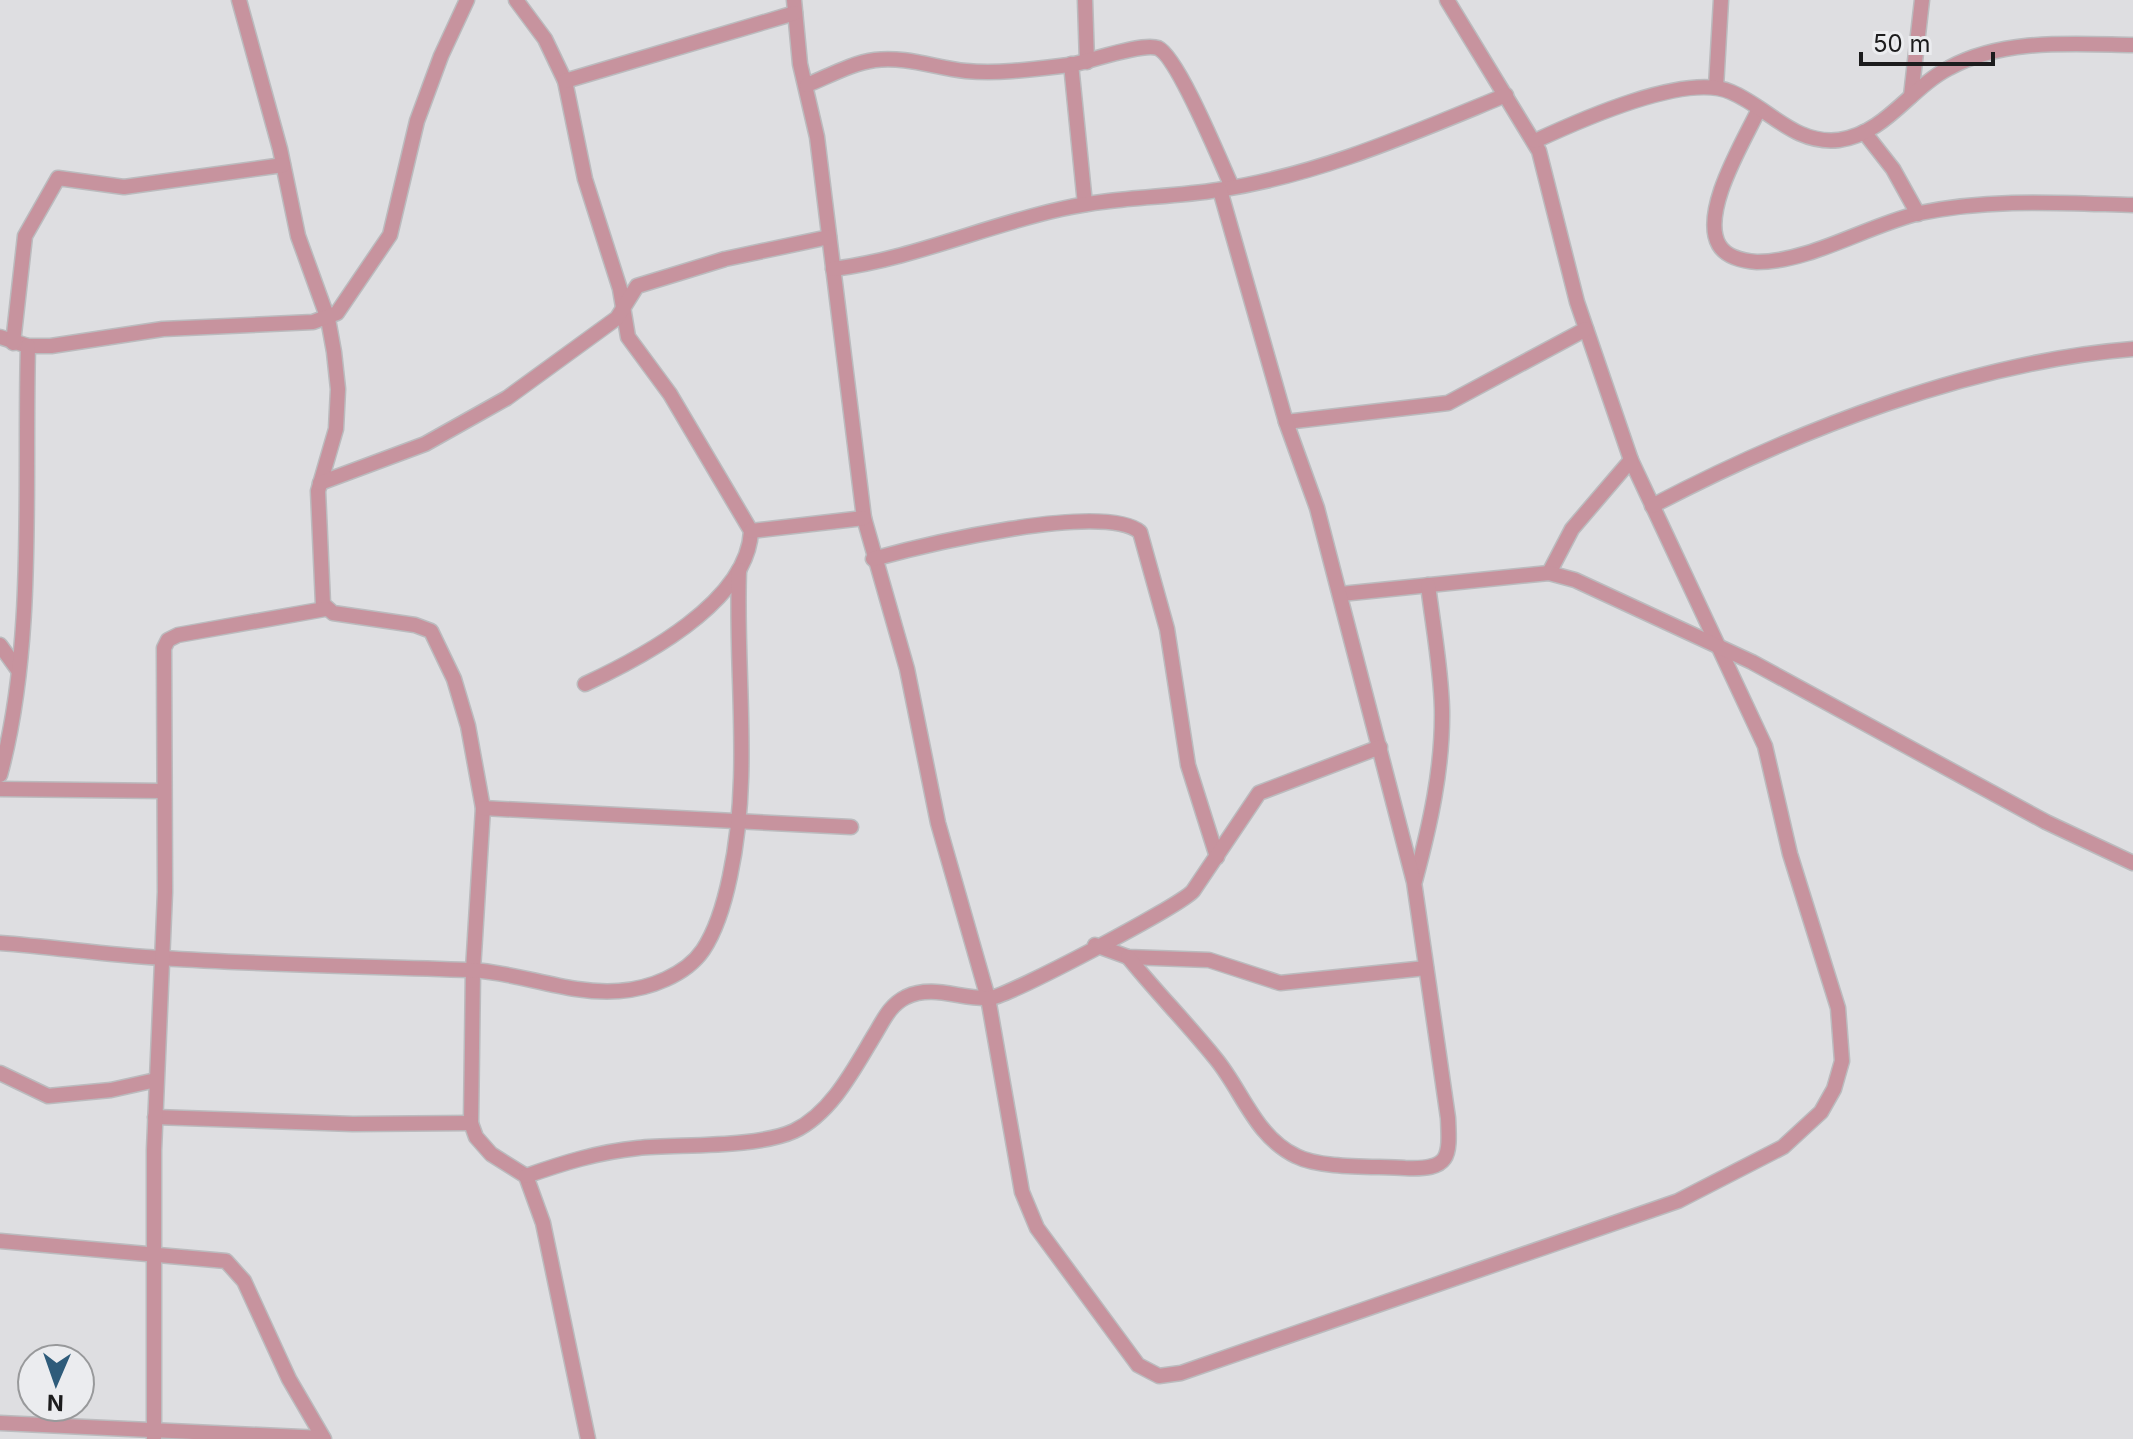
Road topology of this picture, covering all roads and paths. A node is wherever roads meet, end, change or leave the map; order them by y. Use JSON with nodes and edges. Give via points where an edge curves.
{"nodes":[{"id":1,"x":239,"y":0,"type":"edge"},
{"id":2,"x":467,"y":0,"type":"edge"},
{"id":3,"x":516,"y":0,"type":"edge"},
{"id":4,"x":1085,"y":0,"type":"edge"},
{"id":5,"x":1447,"y":0,"type":"edge"},
{"id":6,"x":1721,"y":0,"type":"edge"},
{"id":7,"x":1922,"y":0,"type":"edge"},
{"id":8,"x":794,"y":6,"type":"edge"},
{"id":9,"x":2133,"y":45,"type":"edge"},
{"id":10,"x":1087,"y":62,"type":"junction"},
{"id":11,"x":1071,"y":64,"type":"junction"},
{"id":12,"x":565,"y":81,"type":"junction"},
{"id":13,"x":807,"y":85,"type":"junction"},
{"id":14,"x":1716,"y":87,"type":"junction"},
{"id":15,"x":1506,"y":95,"type":"junction"},
{"id":16,"x":1911,"y":96,"type":"junction"},
{"id":17,"x":1759,"y":109,"type":"junction"},
{"id":18,"x":1864,"y":132,"type":"junction"},
{"id":19,"x":1535,"y":141,"type":"junction"},
{"id":20,"x":283,"y":165,"type":"junction"},
{"id":21,"x":1226,"y":189,"type":"junction"},
{"id":22,"x":1085,"y":204,"type":"junction"},
{"id":23,"x":2133,"y":205,"type":"edge"},
{"id":24,"x":1918,"y":214,"type":"junction"},
{"id":25,"x":829,"y":237,"type":"junction"},
{"id":26,"x":833,"y":269,"type":"junction"},
{"id":27,"x":623,"y":311,"type":"junction"},
{"id":28,"x":328,"y":319,"type":"junction"},
{"id":29,"x":1586,"y":329,"type":"junction"},
{"id":30,"x":13,"y":342,"type":"edge"},
{"id":31,"x":2133,"y":349,"type":"edge"},
{"id":32,"x":1286,"y":422,"type":"junction"},
{"id":33,"x":1631,"y":460,"type":"junction"},
{"id":34,"x":320,"y":483,"type":"junction"},
{"id":35,"x":1652,"y":506,"type":"junction"},
{"id":36,"x":864,"y":518,"type":"junction"},
{"id":37,"x":751,"y":531,"type":"junction"},
{"id":38,"x":873,"y":559,"type":"junction"},
{"id":39,"x":739,"y":570,"type":"junction"},
{"id":40,"x":1549,"y":573,"type":"junction"},
{"id":41,"x":1428,"y":585,"type":"junction"},
{"id":42,"x":1341,"y":594,"type":"junction"},
{"id":43,"x":325,"y":609,"type":"junction"},
{"id":44,"x":0,"y":645,"type":"edge"},
{"id":45,"x":1719,"y":646,"type":"junction"},
{"id":46,"x":18,"y":670,"type":"junction"},
{"id":47,"x":585,"y":684,"type":"dead end"},
{"id":48,"x":1380,"y":747,"type":"junction"},
{"id":49,"x":0,"y":775,"type":"edge"},
{"id":50,"x":0,"y":789,"type":"edge"},
{"id":51,"x":164,"y":791,"type":"junction"},
{"id":52,"x":483,"y":808,"type":"junction"},
{"id":53,"x":741,"y":821,"type":"junction"},
{"id":54,"x":851,"y":827,"type":"dead end"},
{"id":55,"x":1217,"y":857,"type":"junction"},
{"id":56,"x":2133,"y":863,"type":"edge"},
{"id":57,"x":1414,"y":882,"type":"junction"},
{"id":58,"x":0,"y":943,"type":"edge"},
{"id":59,"x":1095,"y":945,"type":"junction"},
{"id":60,"x":1128,"y":957,"type":"junction"},
{"id":61,"x":161,"y":958,"type":"junction"},
{"id":62,"x":1426,"y":968,"type":"junction"},
{"id":63,"x":473,"y":970,"type":"junction"},
{"id":64,"x":988,"y":998,"type":"junction"},
{"id":65,"x":0,"y":1073,"type":"edge"},
{"id":66,"x":156,"y":1080,"type":"junction"},
{"id":67,"x":155,"y":1117,"type":"junction"},
{"id":68,"x":471,"y":1123,"type":"junction"},
{"id":69,"x":526,"y":1176,"type":"junction"},
{"id":70,"x":0,"y":1241,"type":"edge"},
{"id":71,"x":154,"y":1254,"type":"junction"},
{"id":72,"x":0,"y":1423,"type":"edge"},
{"id":73,"x":154,"y":1434,"type":"edge"},
{"id":74,"x":323,"y":1438,"type":"edge"},
{"id":75,"x":588,"y":1439,"type":"edge"}],
"edges":[{"from":1,"to":20,"type":"street"},
{"from":2,"to":28,"type":"street","via":[[417,121],[390,235],[345,304]]},
{"from":3,"to":12,"type":"street","via":[[545,39]]},
{"from":4,"to":10,"type":"street"},
{"from":5,"to":15,"type":"street"},
{"from":6,"to":14,"type":"street"},
{"from":7,"to":16,"type":"street"},
{"from":8,"to":12,"type":"street"},
{"from":8,"to":13,"type":"street"},
{"from":9,"to":16,"type":"street","via":[[2020,47],[1950,67]]},
{"from":10,"to":11,"type":"street"},
{"from":10,"to":21,"type":"street","via":[[1145,47],[1161,50],[1184,84]]},
{"from":11,"to":13,"type":"street","via":[[968,71],[874,60]]},
{"from":11,"to":22,"type":"street"},
{"from":12,"to":27,"type":"street","via":[[585,179]]},
{"from":13,"to":25,"type":"street"},
{"from":14,"to":17,"type":"street"},
{"from":14,"to":19,"type":"street","via":[[1670,92]]},
{"from":15,"to":19,"type":"street"},
{"from":15,"to":21,"type":"street","via":[[1341,160]]},
{"from":16,"to":18,"type":"street"},
{"from":17,"to":18,"type":"street","via":[[1815,140],[1841,140]]},
{"from":17,"to":24,"type":"street","via":[[1717,202],[1714,226],[1720,247],[1734,258],[1757,262],[1790,256]]},
{"from":18,"to":24,"type":"street"},
{"from":19,"to":29,"type":"street"},
{"from":20,"to":28,"type":"street","via":[[298,236]]},
{"from":20,"to":30,"type":"street","via":[[124,187],[58,178],[26,230]]},
{"from":21,"to":22,"type":"street"},
{"from":21,"to":32,"type":"street"},
{"from":22,"to":26,"type":"street","via":[[1010,221],[894,259]]},
{"from":23,"to":24,"type":"street","via":[[2011,204]]},
{"from":25,"to":26,"type":"street"},
{"from":25,"to":27,"type":"street","via":[[655,280],[631,290]]},
{"from":26,"to":36,"type":"street"},
{"from":27,"to":34,"type":"street","via":[[565,358],[457,429]]},
{"from":27,"to":37,"type":"street","via":[[628,337],[670,394]]},
{"from":28,"to":30,"type":"street"},
{"from":28,"to":34,"type":"street","via":[[338,412]]},
{"from":29,"to":32,"type":"street","via":[[1448,403]]},
{"from":29,"to":33,"type":"street"},
{"from":30,"to":46,"type":"street","via":[[25,548]]},
{"from":31,"to":35,"type":"street","via":[[2008,369],[1907,399],[1775,446]]},
{"from":32,"to":42,"type":"street"},
{"from":33,"to":35,"type":"street"},
{"from":33,"to":40,"type":"street","via":[[1572,529]]},
{"from":34,"to":43,"type":"street"},
{"from":35,"to":45,"type":"street"},
{"from":36,"to":37,"type":"street"},
{"from":36,"to":38,"type":"street"},
{"from":37,"to":39,"type":"street"},
{"from":38,"to":55,"type":"street","via":[[1002,529],[1089,524],[1128,525],[1140,532],[1167,629],[1188,765]]},
{"from":38,"to":64,"type":"street","via":[[907,669],[938,823]]},
{"from":39,"to":47,"type":"street","via":[[692,621],[663,643]]},
{"from":39,"to":53,"type":"street"},
{"from":40,"to":41,"type":"street"},
{"from":40,"to":45,"type":"street"},
{"from":41,"to":42,"type":"street"},
{"from":41,"to":57,"type":"street","via":[[1442,728],[1433,805]]},
{"from":42,"to":48,"type":"street"},
{"from":43,"to":51,"type":"street","via":[[178,635],[165,642]]},
{"from":43,"to":52,"type":"street","via":[[431,631],[461,703]]},
{"from":44,"to":46,"type":"street"},
{"from":45,"to":56,"type":"street","via":[[2046,822]]},
{"from":45,"to":64,"type":"street","via":[[1765,746],[1842,1038],[1842,1061],[1821,1112],[1783,1147],[1735,1174],[1678,1201],[1159,1376],[1138,1365],[1037,1228],[1022,1192]]},
{"from":46,"to":49,"type":"street"},
{"from":48,"to":55,"type":"street","via":[[1259,793]]},
{"from":48,"to":57,"type":"street"},
{"from":50,"to":51,"type":"street"},
{"from":51,"to":61,"type":"street"},
{"from":52,"to":53,"type":"street"},
{"from":52,"to":63,"type":"street"},
{"from":53,"to":54,"type":"street"},
{"from":53,"to":63,"type":"street","via":[[724,901],[703,950],[655,985],[586,991]]},
{"from":55,"to":59,"type":"street","via":[[1184,901]]},
{"from":57,"to":62,"type":"street"},
{"from":58,"to":61,"type":"street"},
{"from":59,"to":60,"type":"street"},
{"from":59,"to":64,"type":"street"},
{"from":60,"to":62,"type":"street","via":[[1209,960],[1280,983]]},
{"from":60,"to":62,"type":"street","via":[[1216,1058],[1257,1124],[1277,1144],[1317,1162],[1425,1169],[1443,1162],[1449,1145]]},
{"from":61,"to":63,"type":"street"},
{"from":61,"to":66,"type":"street"},
{"from":63,"to":68,"type":"street"},
{"from":64,"to":69,"type":"street","via":[[925,991],[891,1006],[847,1080],[794,1131],[761,1139],[597,1153]]},
{"from":65,"to":66,"type":"street","via":[[48,1096]]},
{"from":66,"to":67,"type":"street"},
{"from":67,"to":68,"type":"street"},
{"from":67,"to":71,"type":"street"},
{"from":68,"to":69,"type":"street","via":[[491,1154]]},
{"from":69,"to":75,"type":"street","via":[[543,1223]]},
{"from":70,"to":71,"type":"street"},
{"from":71,"to":73,"type":"street"},
{"from":71,"to":74,"type":"street","via":[[214,1259],[236,1268]]},
{"from":72,"to":73,"type":"street"},
{"from":73,"to":74,"type":"street"}]}
